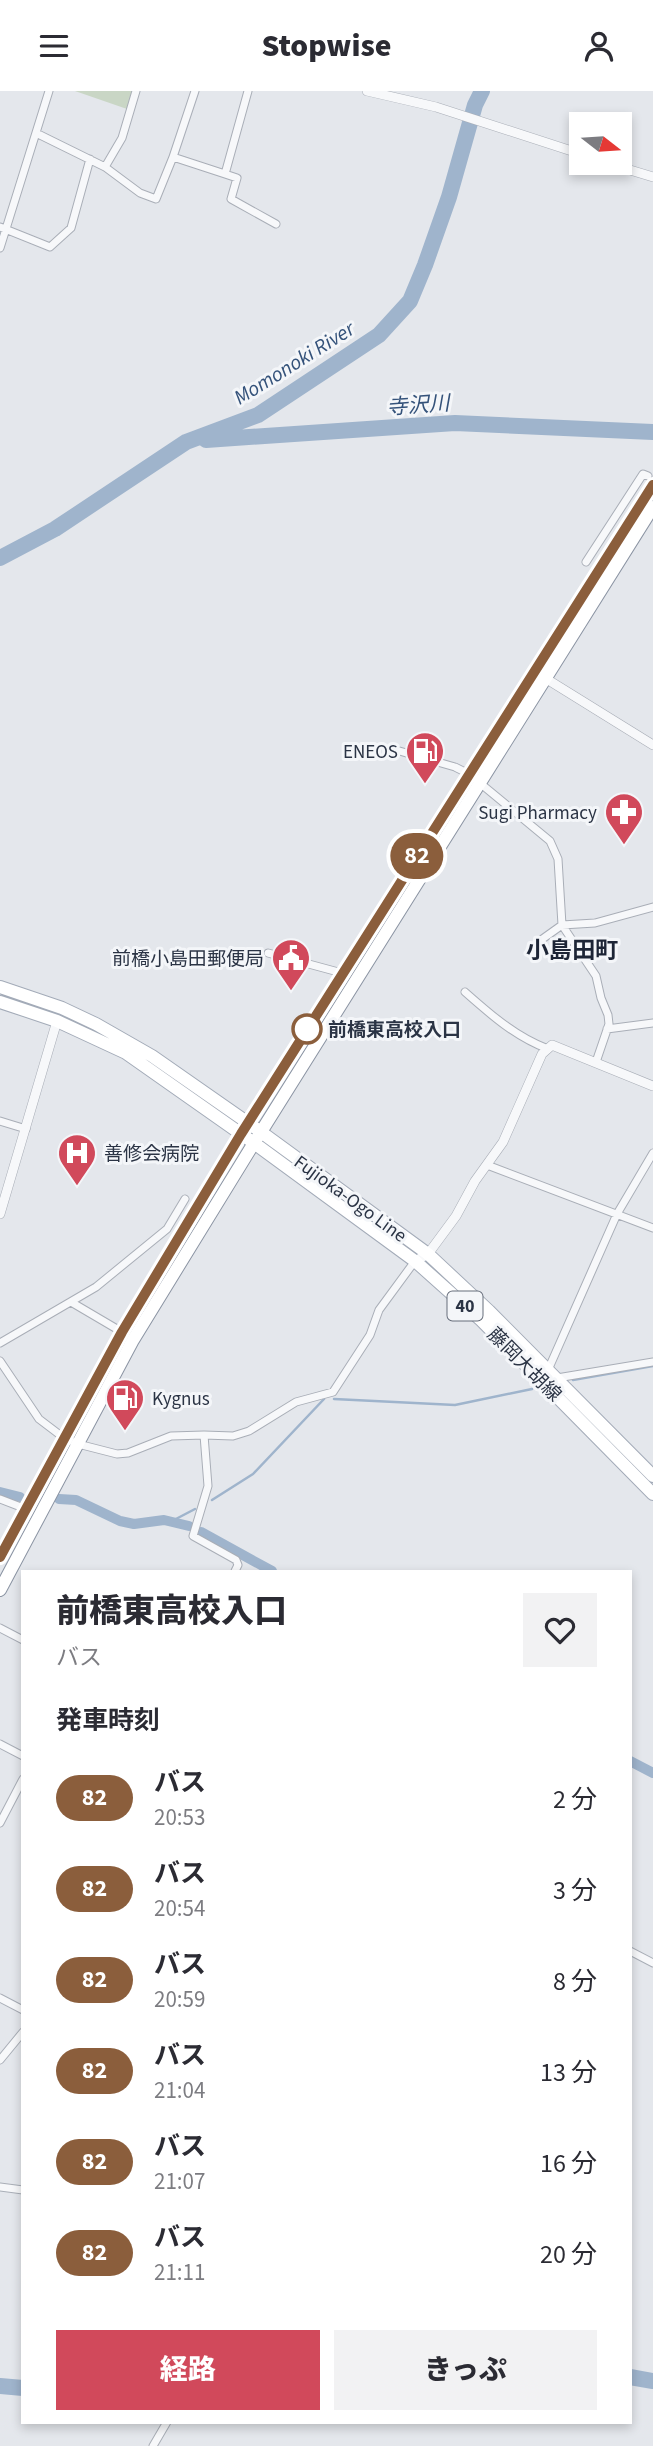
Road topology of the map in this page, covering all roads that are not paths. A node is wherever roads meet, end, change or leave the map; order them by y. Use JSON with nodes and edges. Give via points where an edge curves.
{"nodes":[{"id":1,"x":49,"y":91,"type":"edge"},
{"id":2,"x":136,"y":91,"type":"edge"},
{"id":3,"x":195,"y":91,"type":"edge"},
{"id":4,"x":248,"y":91,"type":"edge"},
{"id":5,"x":368,"y":91,"type":"edge"},
{"id":6,"x":36,"y":133,"type":"junction"},
{"id":7,"x":569,"y":150,"type":"edge"},
{"id":8,"x":173,"y":157,"type":"junction"},
{"id":9,"x":90,"y":159,"type":"junction"},
{"id":10,"x":105,"y":167,"type":"junction"},
{"id":11,"x":632,"y":171,"type":"edge"},
{"id":12,"x":225,"y":174,"type":"junction"},
{"id":13,"x":653,"y":177,"type":"edge"},
{"id":14,"x":276,"y":224,"type":"dead end"},
{"id":15,"x":3,"y":228,"type":"edge"},
{"id":16,"x":0,"y":248,"type":"edge"},
{"id":17,"x":650,"y":481,"type":"edge"},
{"id":18,"x":653,"y":507,"type":"edge"},
{"id":19,"x":586,"y":562,"type":"dead end"},
{"id":20,"x":545,"y":678,"type":"junction"},
{"id":21,"x":653,"y":745,"type":"edge"},
{"id":22,"x":396,"y":750,"type":"dead end"},
{"id":23,"x":469,"y":774,"type":"junction"},
{"id":24,"x":481,"y":783,"type":"junction"},
{"id":25,"x":653,"y":907,"type":"edge"},
{"id":26,"x":562,"y":925,"type":"junction"},
{"id":27,"x":541,"y":940,"type":"dead end"},
{"id":28,"x":268,"y":953,"type":"dead end"},
{"id":29,"x":342,"y":973,"type":"junction"},
{"id":30,"x":0,"y":987,"type":"edge"},
{"id":31,"x":465,"y":992,"type":"dead end"},
{"id":32,"x":0,"y":1002,"type":"edge"},
{"id":33,"x":57,"y":1021,"type":"junction"},
{"id":34,"x":653,"y":1023,"type":"edge"},
{"id":35,"x":607,"y":1029,"type":"junction"},
{"id":36,"x":548,"y":1049,"type":"junction"},
{"id":37,"x":596,"y":1062,"type":"junction"},
{"id":38,"x":653,"y":1086,"type":"edge"},
{"id":39,"x":0,"y":1121,"type":"edge"},
{"id":40,"x":26,"y":1129,"type":"junction"},
{"id":41,"x":244,"y":1129,"type":"junction"},
{"id":42,"x":258,"y":1138,"type":"junction"},
{"id":43,"x":653,"y":1153,"type":"edge"},
{"id":44,"x":487,"y":1165,"type":"junction"},
{"id":45,"x":185,"y":1199,"type":"dead end"},
{"id":46,"x":0,"y":1214,"type":"edge"},
{"id":47,"x":617,"y":1214,"type":"junction"},
{"id":48,"x":653,"y":1229,"type":"edge"},
{"id":49,"x":428,"y":1254,"type":"junction"},
{"id":50,"x":415,"y":1261,"type":"junction"},
{"id":51,"x":71,"y":1302,"type":"junction"},
{"id":52,"x":122,"y":1332,"type":"junction"},
{"id":53,"x":0,"y":1343,"type":"edge"},
{"id":54,"x":0,"y":1361,"type":"edge"},
{"id":55,"x":653,"y":1361,"type":"edge"},
{"id":56,"x":552,"y":1374,"type":"junction"},
{"id":57,"x":204,"y":1435,"type":"junction"},
{"id":58,"x":64,"y":1438,"type":"junction"},
{"id":59,"x":78,"y":1444,"type":"junction"},
{"id":60,"x":653,"y":1476,"type":"edge"},
{"id":61,"x":653,"y":1494,"type":"edge"},
{"id":62,"x":0,"y":1499,"type":"edge"},
{"id":63,"x":26,"y":1509,"type":"junction"},
{"id":64,"x":0,"y":1557,"type":"edge"},
{"id":65,"x":236,"y":1570,"type":"edge"},
{"id":66,"x":0,"y":1590,"type":"edge"},
{"id":67,"x":0,"y":1628,"type":"edge"},
{"id":68,"x":21,"y":1639,"type":"edge"},
{"id":69,"x":0,"y":1744,"type":"edge"},
{"id":70,"x":21,"y":1755,"type":"edge"},
{"id":71,"x":21,"y":1783,"type":"edge"},
{"id":72,"x":0,"y":1823,"type":"edge"},
{"id":73,"x":632,"y":1952,"type":"edge"},
{"id":74,"x":653,"y":1963,"type":"edge"},
{"id":75,"x":0,"y":1998,"type":"edge"},
{"id":76,"x":21,"y":2009,"type":"edge"},
{"id":77,"x":21,"y":2034,"type":"edge"},
{"id":78,"x":0,"y":2060,"type":"edge"},
{"id":79,"x":0,"y":2187,"type":"edge"},
{"id":80,"x":21,"y":2190,"type":"edge"},
{"id":81,"x":166,"y":2424,"type":"edge"},
{"id":82,"x":153,"y":2446,"type":"edge"}],
"edges":[{"from":1,"to":6,"type":"street"},
{"from":2,"to":10,"type":"street","via":[[122,138]]},
{"from":3,"to":8,"type":"street"},
{"from":4,"to":12,"type":"street"},
{"from":5,"to":7,"type":"street","via":[[436,107]]},
{"from":6,"to":9,"type":"street"},
{"from":6,"to":15,"type":"street"},
{"from":8,"to":10,"type":"street","via":[[156,199]]},
{"from":8,"to":12,"type":"street"},
{"from":9,"to":10,"type":"street"},
{"from":9,"to":15,"type":"street","via":[[71,228],[50,247]]},
{"from":11,"to":13,"type":"street"},
{"from":12,"to":14,"type":"street","via":[[237,178],[231,199]]},
{"from":15,"to":16,"type":"street"},
{"from":17,"to":19,"type":"street","via":[[643,474]]},
{"from":17,"to":23,"type":"main road"},
{"from":18,"to":20,"type":"main road"},
{"from":20,"to":21,"type":"street"},
{"from":20,"to":24,"type":"main road"},
{"from":22,"to":23,"type":"street"},
{"from":23,"to":24,"type":"street"},
{"from":23,"to":29,"type":"main road"},
{"from":24,"to":26,"type":"street","via":[[550,841],[558,859]]},
{"from":24,"to":42,"type":"main road"},
{"from":25,"to":26,"type":"street","via":[[594,923]]},
{"from":26,"to":27,"type":"street"},
{"from":26,"to":35,"type":"street","via":[[596,976],[608,1015]]},
{"from":28,"to":29,"type":"street"},
{"from":29,"to":41,"type":"main road"},
{"from":30,"to":41,"type":"main road","name":"Fujioka-Ogo Line","number":"40","via":[[62,1008],[152,1056]]},
{"from":31,"to":36,"type":"street","via":[[498,1022]]},
{"from":32,"to":33,"type":"main road","name":"Fujioka-Ogo Line","number":"40"},
{"from":33,"to":40,"type":"street"},
{"from":33,"to":41,"type":"main road","name":"Fujioka-Ogo Line","number":"40","via":[[126,1053]]},
{"from":34,"to":35,"type":"street"},
{"from":35,"to":37,"type":"street"},
{"from":36,"to":37,"type":"street","via":[[552,1045]]},
{"from":36,"to":44,"type":"street"},
{"from":37,"to":38,"type":"street"},
{"from":39,"to":40,"type":"street"},
{"from":40,"to":46,"type":"street"},
{"from":41,"to":42,"type":"main road","name":"Fujioka-Ogo Line","number":"40"},
{"from":41,"to":52,"type":"main road"},
{"from":42,"to":49,"type":"main road","name":"Fujioka-Ogo Line","number":"40"},
{"from":42,"to":50,"type":"main road","name":"藤岡大胡線","number":"40"},
{"from":42,"to":59,"type":"main road","via":[[133,1340]]},
{"from":43,"to":47,"type":"street"},
{"from":44,"to":47,"type":"street"},
{"from":44,"to":49,"type":"street"},
{"from":45,"to":51,"type":"street","via":[[167,1229]]},
{"from":47,"to":48,"type":"street"},
{"from":47,"to":56,"type":"street"},
{"from":49,"to":50,"type":"street"},
{"from":49,"to":56,"type":"main road","name":"Fujioka-Ogo Line","number":"40"},
{"from":50,"to":57,"type":"street","via":[[379,1310],[370,1335],[333,1392],[296,1402],[233,1436]]},
{"from":50,"to":61,"type":"main road","name":"藤岡大胡線","number":"40","via":[[481,1320]]},
{"from":51,"to":52,"type":"street"},
{"from":51,"to":53,"type":"street"},
{"from":52,"to":58,"type":"main road"},
{"from":54,"to":58,"type":"street","via":[[39,1419]]},
{"from":55,"to":56,"type":"street"},
{"from":56,"to":60,"type":"main road","name":"Fujioka-Ogo Line","number":"40"},
{"from":57,"to":59,"type":"street","via":[[171,1436],[117,1454]]},
{"from":57,"to":65,"type":"street","via":[[208,1486],[192,1536],[236,1560]]},
{"from":58,"to":59,"type":"street"},
{"from":58,"to":63,"type":"main road"},
{"from":59,"to":66,"type":"main road"},
{"from":62,"to":63,"type":"street"},
{"from":63,"to":64,"type":"main road"},
{"from":67,"to":68,"type":"street"},
{"from":69,"to":70,"type":"street"},
{"from":71,"to":72,"type":"street"},
{"from":73,"to":74,"type":"street"},
{"from":75,"to":76,"type":"street"},
{"from":77,"to":78,"type":"street"},
{"from":79,"to":80,"type":"street"},
{"from":81,"to":82,"type":"street"}]}
